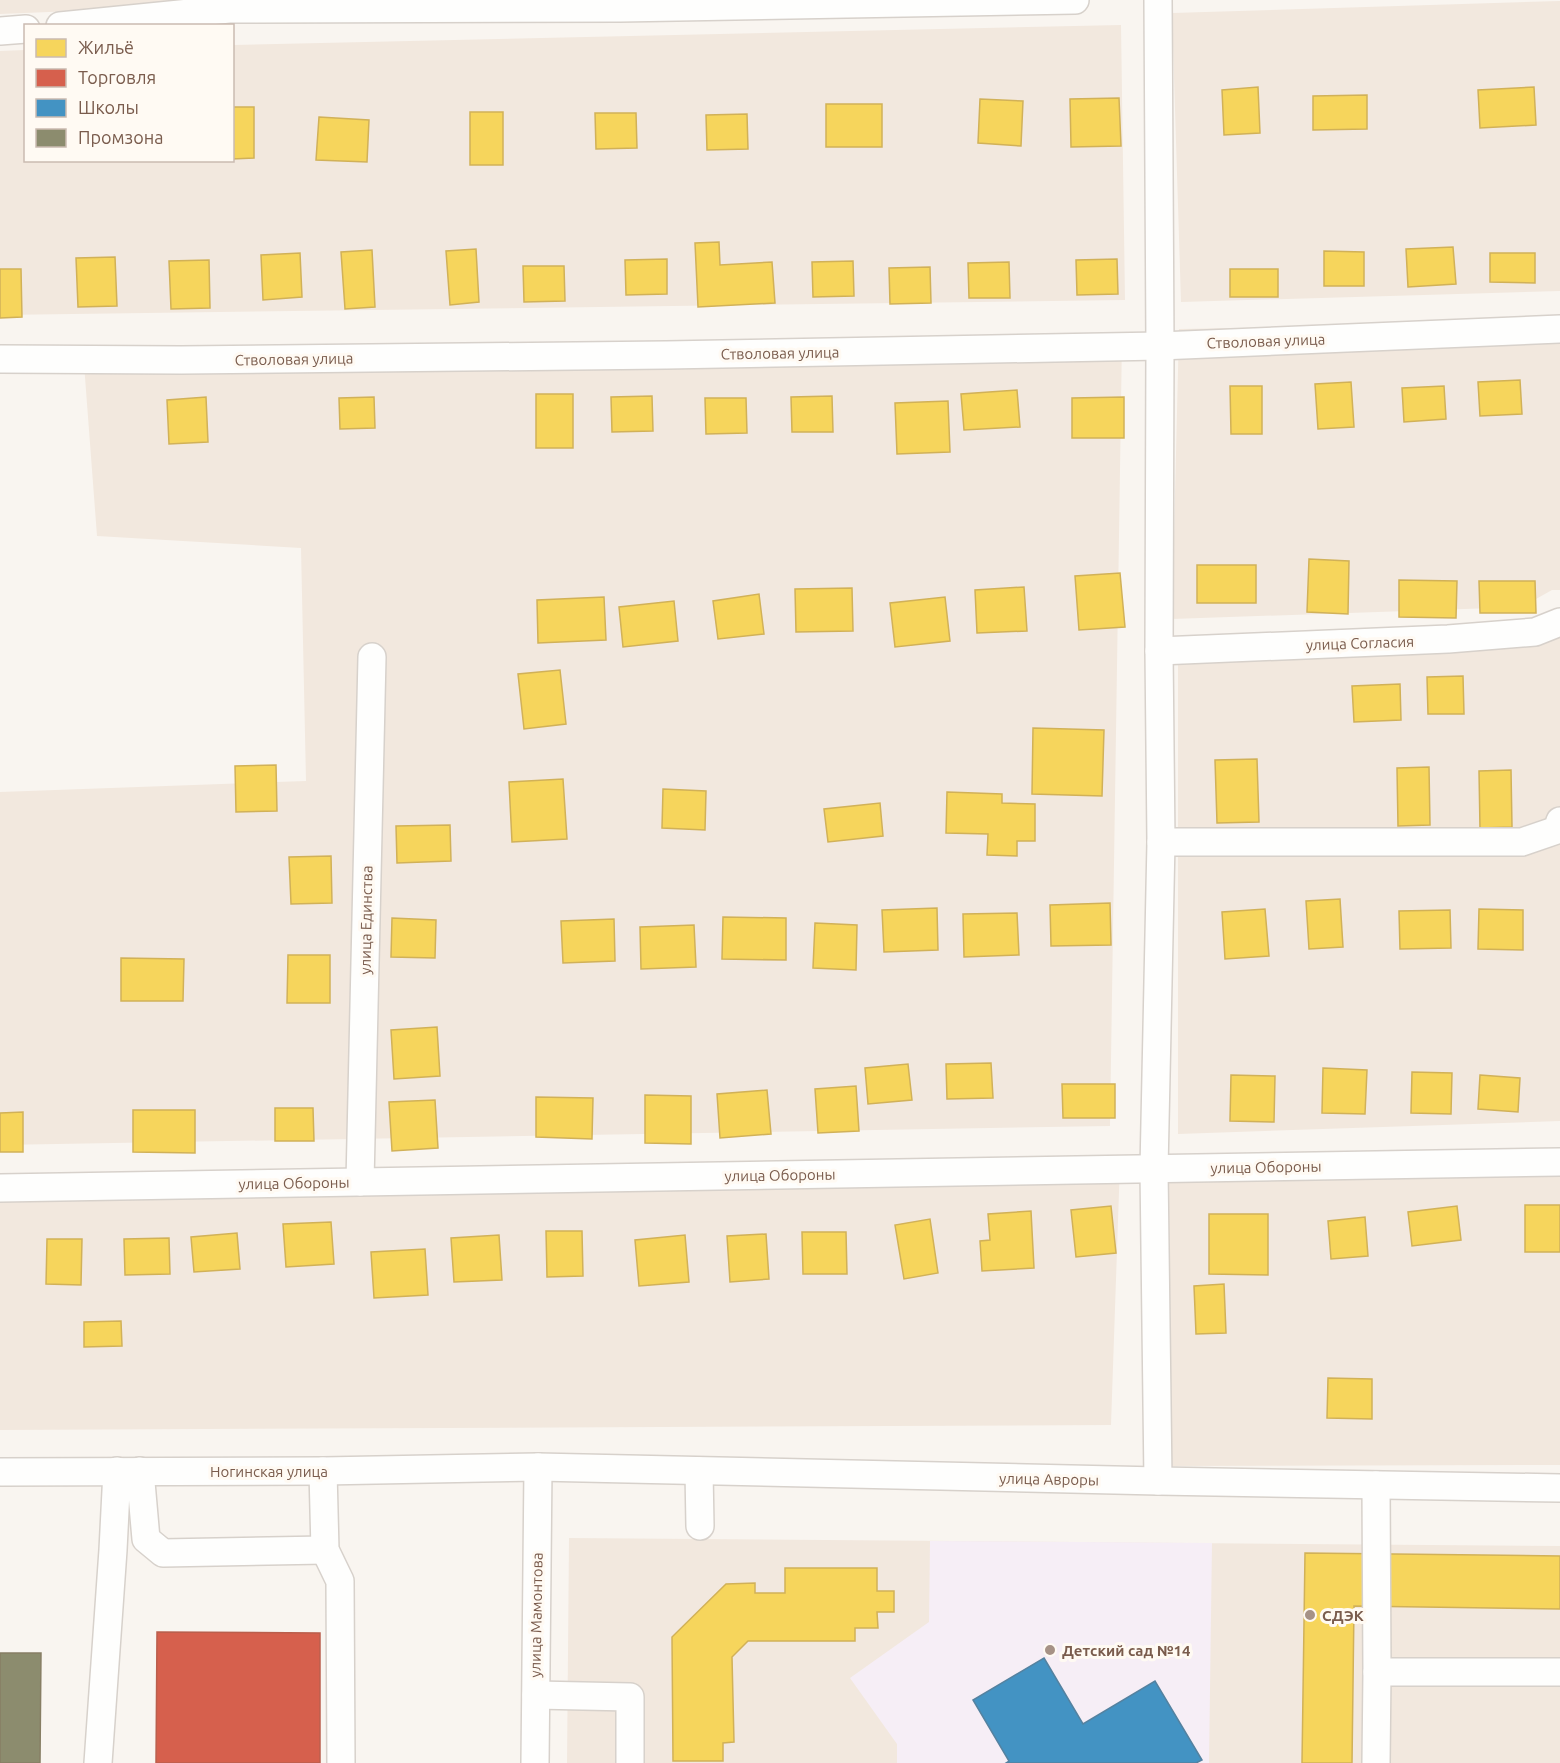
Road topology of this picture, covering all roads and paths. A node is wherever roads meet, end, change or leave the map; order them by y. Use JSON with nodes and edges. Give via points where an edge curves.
{"nodes":[{"id":1,"x":1075,"y":0,"type":"edge"},
{"id":2,"x":1158,"y":0,"type":"edge"},
{"id":3,"x":80,"y":24,"type":"edge"},
{"id":4,"x":24,"y":29,"type":"edge"},
{"id":5,"x":0,"y":31,"type":"edge"},
{"id":6,"x":1560,"y":329,"type":"edge"},
{"id":7,"x":1160,"y":346,"type":"junction"},
{"id":8,"x":0,"y":359,"type":"edge"},
{"id":9,"x":1560,"y":622,"type":"edge"},
{"id":10,"x":1159,"y":651,"type":"junction"},
{"id":11,"x":372,"y":657,"type":"dead end"},
{"id":12,"x":1560,"y":821,"type":"edge"},
{"id":13,"x":1161,"y":842,"type":"junction"},
{"id":14,"x":1560,"y":1162,"type":"edge"},
{"id":15,"x":1154,"y":1169,"type":"junction"},
{"id":16,"x":360,"y":1182,"type":"junction"},
{"id":17,"x":0,"y":1188,"type":"edge"},
{"id":18,"x":538,"y":1467,"type":"junction"},
{"id":19,"x":129,"y":1471,"type":"junction"},
{"id":20,"x":323,"y":1471,"type":"junction"},
{"id":21,"x":699,"y":1471,"type":"junction"},
{"id":22,"x":0,"y":1472,"type":"edge"},
{"id":23,"x":1158,"y":1481,"type":"junction"},
{"id":24,"x":1376,"y":1485,"type":"junction"},
{"id":25,"x":1560,"y":1488,"type":"edge"},
{"id":26,"x":700,"y":1526,"type":"dead end"},
{"id":27,"x":325,"y":1550,"type":"junction"},
{"id":28,"x":1377,"y":1672,"type":"junction"},
{"id":29,"x":1560,"y":1672,"type":"edge"},
{"id":30,"x":536,"y":1695,"type":"junction"},
{"id":31,"x":98,"y":1763,"type":"edge"},
{"id":32,"x":340,"y":1763,"type":"edge"},
{"id":33,"x":535,"y":1763,"type":"edge"},
{"id":34,"x":630,"y":1763,"type":"edge"},
{"id":35,"x":1376,"y":1763,"type":"edge"}],
"edges":[{"from":1,"to":3,"type":"street","via":[[620,8],[229,9]]},
{"from":2,"to":7,"type":"street"},
{"from":4,"to":5,"type":"street"},
{"from":6,"to":7,"type":"street","name":"Стволовая улица"},
{"from":7,"to":8,"type":"street","name":"Стволовая улица","via":[[619,356]]},
{"from":7,"to":10,"type":"street"},
{"from":9,"to":10,"type":"street","name":"улица Согласия","via":[[1535,632],[1448,639]]},
{"from":10,"to":13,"type":"street"},
{"from":11,"to":16,"type":"street","name":"улица Единства"},
{"from":12,"to":13,"type":"street","via":[[1557,830],[1521,842]]},
{"from":13,"to":15,"type":"street"},
{"from":14,"to":15,"type":"street","name":"улица Обороны"},
{"from":15,"to":16,"type":"street","name":"улица Обороны"},
{"from":15,"to":23,"type":"street"},
{"from":16,"to":17,"type":"street","name":"улица Обороны"},
{"from":18,"to":20,"type":"street","name":"Ногинская улица"},
{"from":18,"to":21,"type":"street","name":"улица Авроры"},
{"from":18,"to":30,"type":"street","name":"улица Мамонтова"},
{"from":19,"to":20,"type":"street","name":"Ногинская улица"},
{"from":19,"to":22,"type":"street","name":"Ногинская улица"},
{"from":19,"to":27,"type":"street","via":[[146,1539],[164,1553]]},
{"from":19,"to":31,"type":"street","via":[[114,1550]]},
{"from":20,"to":27,"type":"street"},
{"from":21,"to":23,"type":"street","name":"улица Авроры"},
{"from":21,"to":26,"type":"street"},
{"from":23,"to":24,"type":"street","name":"улица Авроры"},
{"from":24,"to":25,"type":"street","name":"улица Авроры"},
{"from":24,"to":28,"type":"street"},
{"from":27,"to":32,"type":"street","via":[[340,1581]]},
{"from":28,"to":29,"type":"street"},
{"from":28,"to":35,"type":"street"},
{"from":30,"to":33,"type":"street","name":"улица Мамонтова"},
{"from":30,"to":34,"type":"street","via":[[630,1697]]}]}
